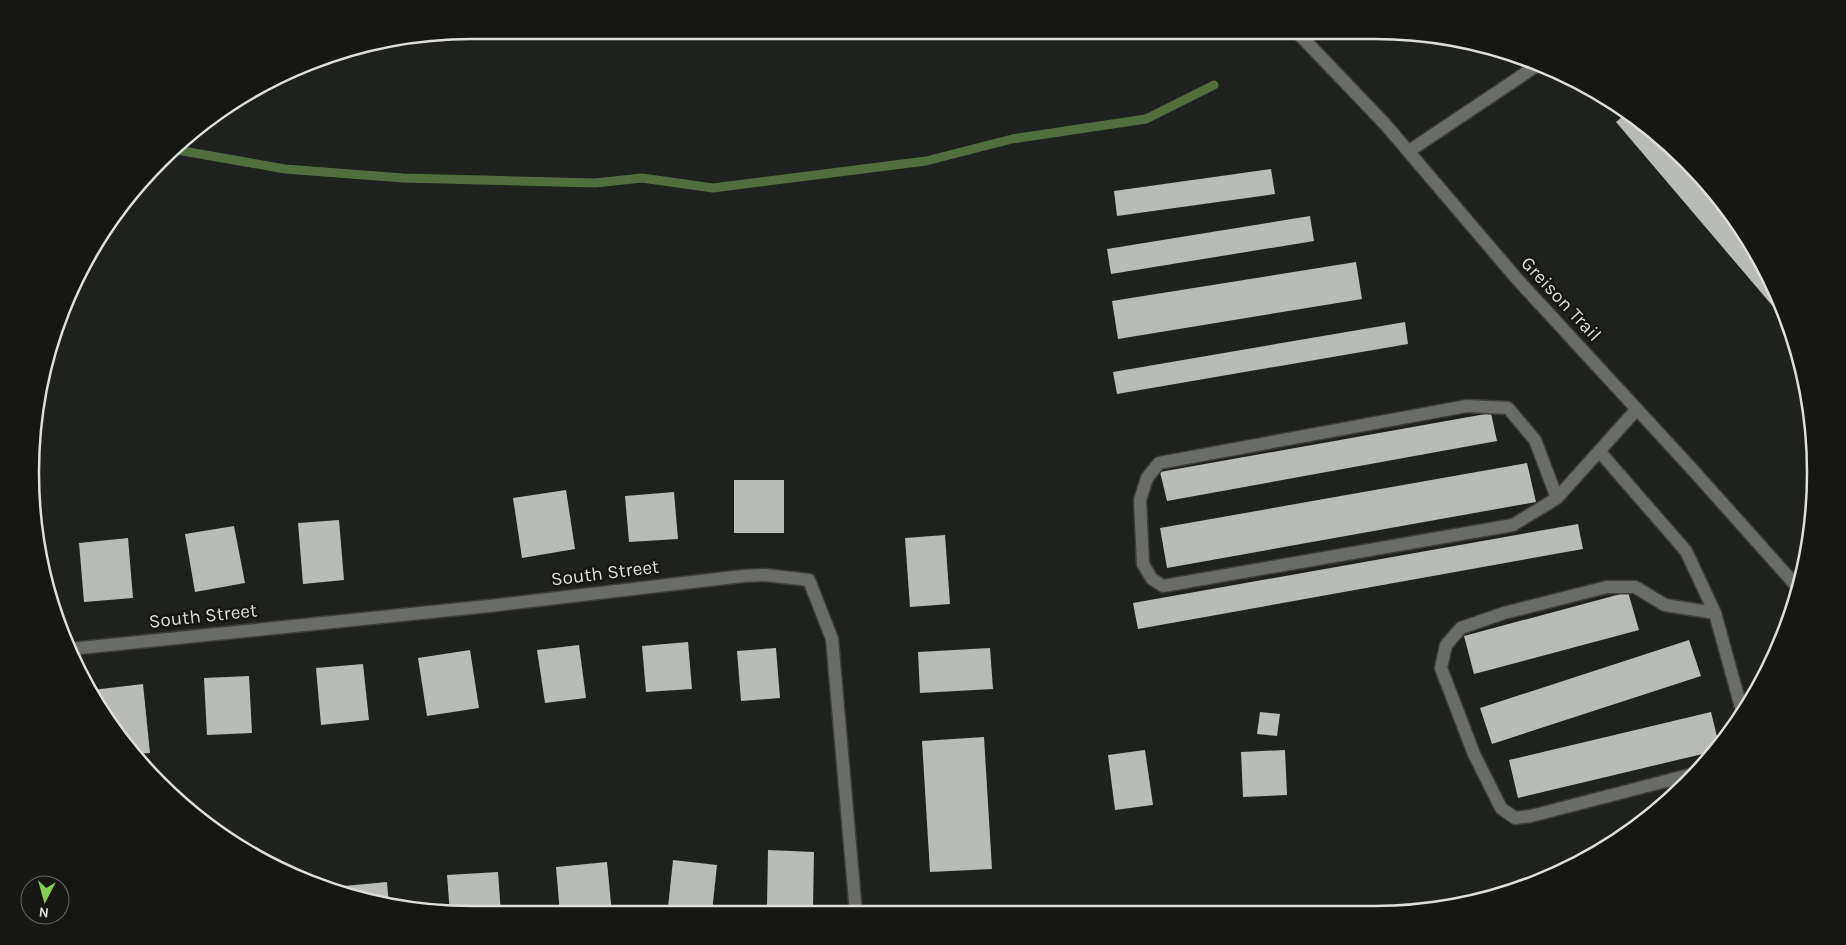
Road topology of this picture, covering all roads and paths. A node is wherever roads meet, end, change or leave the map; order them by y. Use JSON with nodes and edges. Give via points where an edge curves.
{"nodes":[{"id":1,"x":1304,"y":39,"type":"edge"},
{"id":2,"x":1531,"y":69,"type":"edge"},
{"id":3,"x":1408,"y":151,"type":"junction"},
{"id":4,"x":1637,"y":409,"type":"junction"},
{"id":5,"x":1599,"y":451,"type":"junction"},
{"id":6,"x":1557,"y":498,"type":"junction"},
{"id":7,"x":1793,"y":582,"type":"edge"},
{"id":8,"x":1715,"y":614,"type":"junction"},
{"id":9,"x":76,"y":648,"type":"edge"},
{"id":10,"x":1740,"y":704,"type":"edge"},
{"id":11,"x":1682,"y":777,"type":"edge"},
{"id":12,"x":855,"y":906,"type":"edge"}],
"edges":[{"from":1,"to":3,"type":"street","name":"Greison Trail"},
{"from":2,"to":3,"type":"street"},
{"from":3,"to":4,"type":"street","name":"Greison Trail","via":[[1517,279]]},
{"from":4,"to":5,"type":"street"},
{"from":4,"to":7,"type":"street","name":"Greison Trail"},
{"from":5,"to":6,"type":"street"},
{"from":5,"to":8,"type":"street","via":[[1686,551]]},
{"from":6,"to":6,"type":"street","via":[[1513,525],[1163,586],[1152,579],[1143,564],[1140,500],[1147,478],[1159,463],[1466,406],[1508,408],[1534,440]]},
{"from":8,"to":10,"type":"street"},
{"from":8,"to":11,"type":"street","via":[[1664,605],[1635,587],[1607,586],[1504,613],[1461,628],[1446,645],[1440,668],[1474,754],[1502,808],[1515,818]]},
{"from":9,"to":12,"type":"street","name":"South Street","via":[[743,576],[765,574],[809,580],[832,639]]}]}
